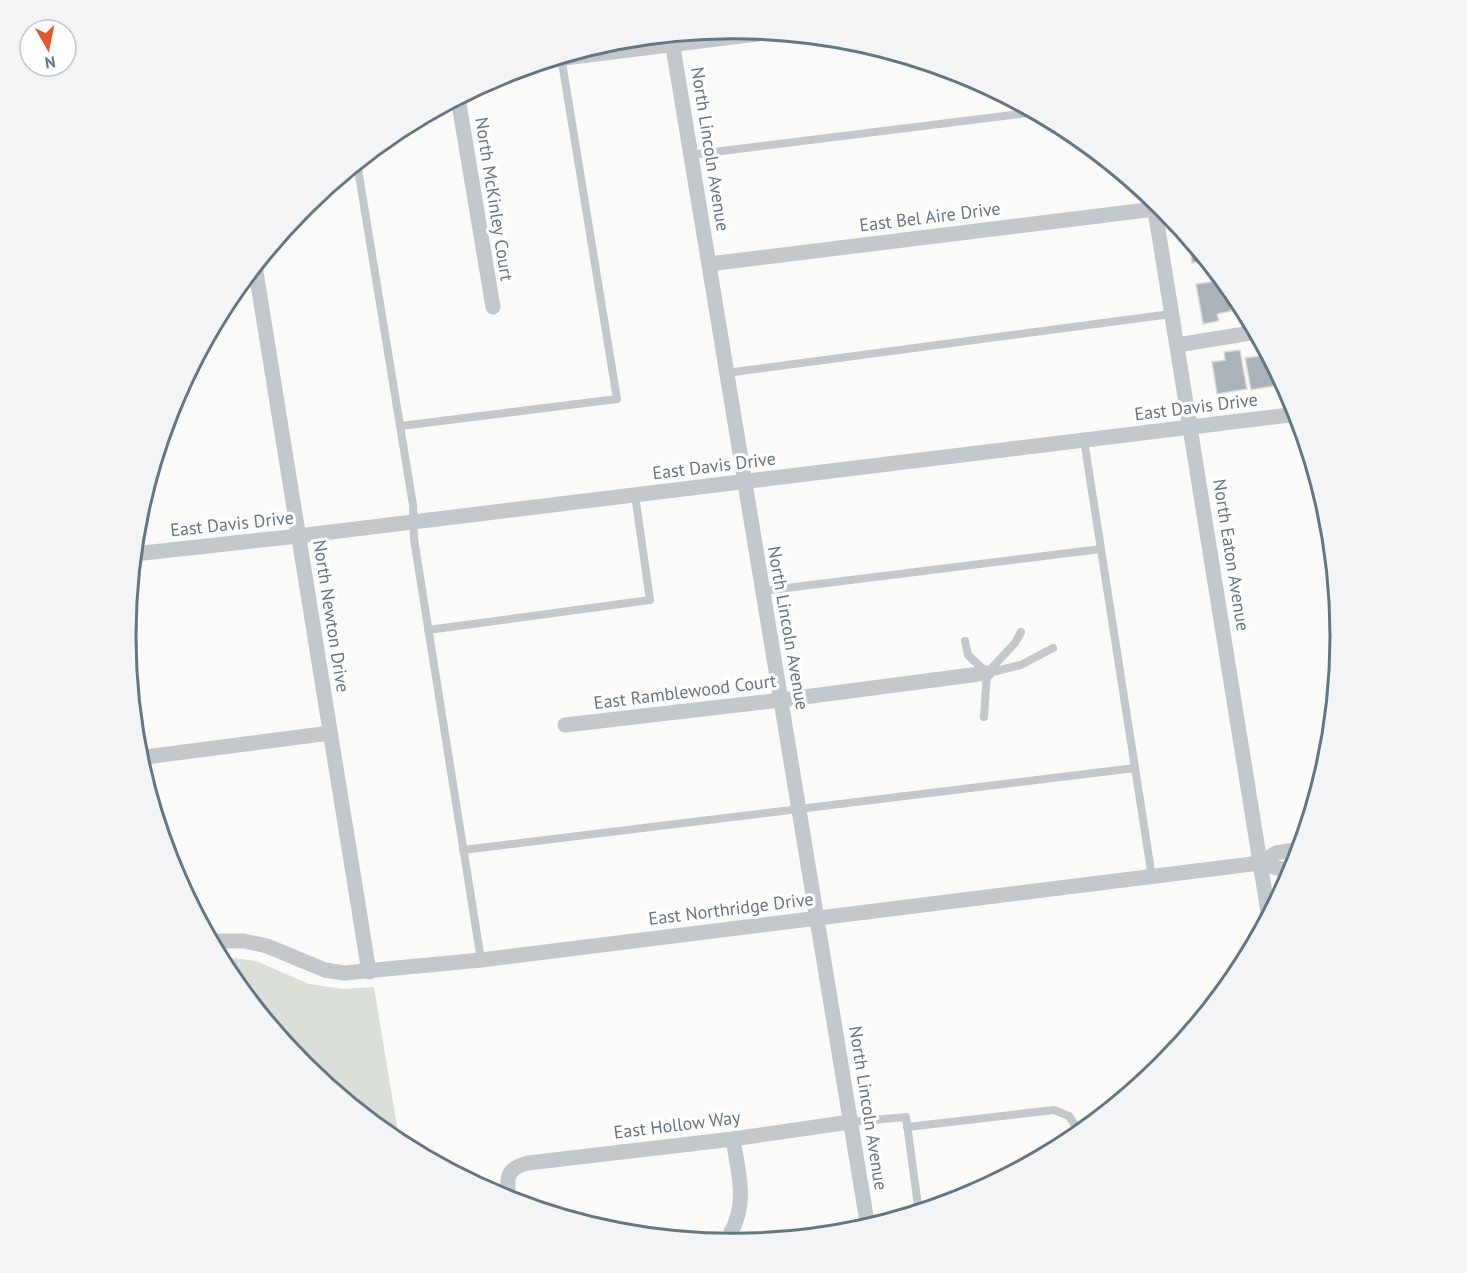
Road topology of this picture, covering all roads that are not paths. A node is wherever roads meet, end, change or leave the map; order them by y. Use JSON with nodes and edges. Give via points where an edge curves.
{"nodes":[{"id":1,"x":672,"y":42,"type":"edge"},
{"id":2,"x":558,"y":66,"type":"edge"},
{"id":3,"x":459,"y":106,"type":"edge"},
{"id":4,"x":1022,"y":114,"type":"edge"},
{"id":5,"x":690,"y":155,"type":"junction"},
{"id":6,"x":358,"y":172,"type":"edge"},
{"id":7,"x":1153,"y":211,"type":"edge"},
{"id":8,"x":1161,"y":219,"type":"edge"},
{"id":9,"x":709,"y":264,"type":"junction"},
{"id":10,"x":257,"y":276,"type":"edge"},
{"id":11,"x":493,"y":307,"type":"dead end"},
{"id":12,"x":1171,"y":314,"type":"junction"},
{"id":13,"x":1248,"y":333,"type":"edge"},
{"id":14,"x":1177,"y":345,"type":"junction"},
{"id":15,"x":726,"y":373,"type":"junction"},
{"id":16,"x":1289,"y":415,"type":"edge"},
{"id":17,"x":401,"y":426,"type":"junction"},
{"id":18,"x":1191,"y":428,"type":"junction"},
{"id":19,"x":1084,"y":439,"type":"junction"},
{"id":20,"x":744,"y":482,"type":"junction"},
{"id":21,"x":635,"y":495,"type":"junction"},
{"id":22,"x":414,"y":522,"type":"junction"},
{"id":23,"x":298,"y":536,"type":"junction"},
{"id":24,"x":1101,"y":549,"type":"junction"},
{"id":25,"x":142,"y":553,"type":"edge"},
{"id":26,"x":762,"y":591,"type":"junction"},
{"id":27,"x":428,"y":630,"type":"junction"},
{"id":28,"x":1021,"y":632,"type":"dead end"},
{"id":29,"x":965,"y":641,"type":"dead end"},
{"id":30,"x":1053,"y":648,"type":"dead end"},
{"id":31,"x":987,"y":673,"type":"junction"},
{"id":32,"x":781,"y":700,"type":"junction"},
{"id":33,"x":984,"y":717,"type":"dead end"},
{"id":34,"x":565,"y":725,"type":"dead end"},
{"id":35,"x":330,"y":734,"type":"junction"},
{"id":36,"x":148,"y":757,"type":"edge"},
{"id":37,"x":1135,"y":768,"type":"junction"},
{"id":38,"x":798,"y":809,"type":"junction"},
{"id":39,"x":464,"y":850,"type":"junction"},
{"id":40,"x":1291,"y":851,"type":"edge"},
{"id":41,"x":1260,"y":863,"type":"junction"},
{"id":42,"x":1284,"y":869,"type":"edge"},
{"id":43,"x":1152,"y":877,"type":"junction"},
{"id":44,"x":1267,"y":905,"type":"edge"},
{"id":45,"x":817,"y":918,"type":"junction"},
{"id":46,"x":220,"y":941,"type":"edge"},
{"id":47,"x":481,"y":960,"type":"junction"},
{"id":48,"x":369,"y":972,"type":"junction"},
{"id":49,"x":850,"y":1122,"type":"junction"},
{"id":50,"x":1076,"y":1126,"type":"edge"},
{"id":51,"x":907,"y":1127,"type":"junction"},
{"id":52,"x":733,"y":1139,"type":"junction"},
{"id":53,"x":508,"y":1190,"type":"edge"},
{"id":54,"x":918,"y":1205,"type":"edge"},
{"id":55,"x":866,"y":1219,"type":"edge"},
{"id":56,"x":731,"y":1232,"type":"dead end"}],
"edges":[{"from":1,"to":5,"type":"street","name":"North Lincoln Avenue"},
{"from":2,"to":17,"type":"lane","via":[[617,399]]},
{"from":3,"to":11,"type":"street","name":"North McKinley Court"},
{"from":4,"to":5,"type":"lane"},
{"from":5,"to":9,"type":"street","name":"North Lincoln Avenue"},
{"from":6,"to":17,"type":"lane"},
{"from":7,"to":9,"type":"street","name":"East Bel Aire Drive"},
{"from":8,"to":12,"type":"street","name":"North Eaton Avenue"},
{"from":9,"to":15,"type":"street","name":"North Lincoln Avenue"},
{"from":10,"to":23,"type":"street","name":"North Newton Drive"},
{"from":12,"to":14,"type":"street","name":"North Eaton Avenue"},
{"from":12,"to":15,"type":"lane"},
{"from":13,"to":14,"type":"street"},
{"from":14,"to":18,"type":"street","name":"North Eaton Avenue"},
{"from":15,"to":20,"type":"street","name":"North Lincoln Avenue"},
{"from":16,"to":18,"type":"street","name":"East Davis Drive"},
{"from":17,"to":22,"type":"lane"},
{"from":18,"to":19,"type":"street","name":"East Davis Drive"},
{"from":18,"to":41,"type":"street","name":"North Eaton Avenue"},
{"from":19,"to":20,"type":"street","name":"East Davis Drive"},
{"from":19,"to":24,"type":"lane"},
{"from":20,"to":21,"type":"street","name":"East Davis Drive"},
{"from":20,"to":26,"type":"street","name":"North Lincoln Avenue"},
{"from":21,"to":22,"type":"street","name":"East Davis Drive"},
{"from":21,"to":27,"type":"lane","via":[[650,600]]},
{"from":22,"to":23,"type":"street","name":"East Davis Drive"},
{"from":22,"to":27,"type":"lane"},
{"from":23,"to":25,"type":"street","name":"East Davis Drive"},
{"from":23,"to":35,"type":"street","name":"North Newton Drive"},
{"from":24,"to":26,"type":"lane"},
{"from":24,"to":37,"type":"lane"},
{"from":26,"to":32,"type":"street","name":"North Lincoln Avenue"},
{"from":27,"to":39,"type":"lane"},
{"from":28,"to":31,"type":"lane"},
{"from":29,"to":31,"type":"lane","via":[[968,656]]},
{"from":30,"to":31,"type":"lane","via":[[1021,665]]},
{"from":31,"to":32,"type":"street","name":"East Ramblewood Court"},
{"from":31,"to":33,"type":"lane"},
{"from":32,"to":34,"type":"street","name":"East Ramblewood Court"},
{"from":32,"to":38,"type":"street","name":"North Lincoln Avenue"},
{"from":35,"to":36,"type":"street"},
{"from":35,"to":48,"type":"street","name":"North Newton Drive"},
{"from":37,"to":38,"type":"lane"},
{"from":37,"to":43,"type":"lane"},
{"from":38,"to":39,"type":"lane"},
{"from":38,"to":45,"type":"street","name":"North Lincoln Avenue"},
{"from":39,"to":47,"type":"lane"},
{"from":40,"to":41,"type":"street","name":"East Northridge Drive","via":[[1276,853]]},
{"from":41,"to":42,"type":"street","name":"East Northridge Drive"},
{"from":41,"to":43,"type":"street","name":"East Northridge Drive"},
{"from":41,"to":44,"type":"street","name":"North Eaton Avenue"},
{"from":43,"to":45,"type":"street","name":"East Northridge Drive"},
{"from":45,"to":47,"type":"street","name":"East Northridge Drive"},
{"from":45,"to":49,"type":"street","name":"North Lincoln Avenue"},
{"from":46,"to":48,"type":"street","name":"East Northridge Drive","via":[[267,946],[325,970]]},
{"from":47,"to":48,"type":"street","name":"East Northridge Drive"},
{"from":49,"to":51,"type":"lane","via":[[906,1117]]},
{"from":49,"to":52,"type":"street","name":"East Hollow Way"},
{"from":49,"to":55,"type":"street","name":"North Lincoln Avenue"},
{"from":50,"to":51,"type":"lane","via":[[1069,1116],[1054,1110]]},
{"from":51,"to":54,"type":"lane"},
{"from":52,"to":53,"type":"street","name":"East Hollow Way","via":[[528,1163],[511,1170]]},
{"from":52,"to":56,"type":"street","via":[[742,1202],[739,1219]]}]}
